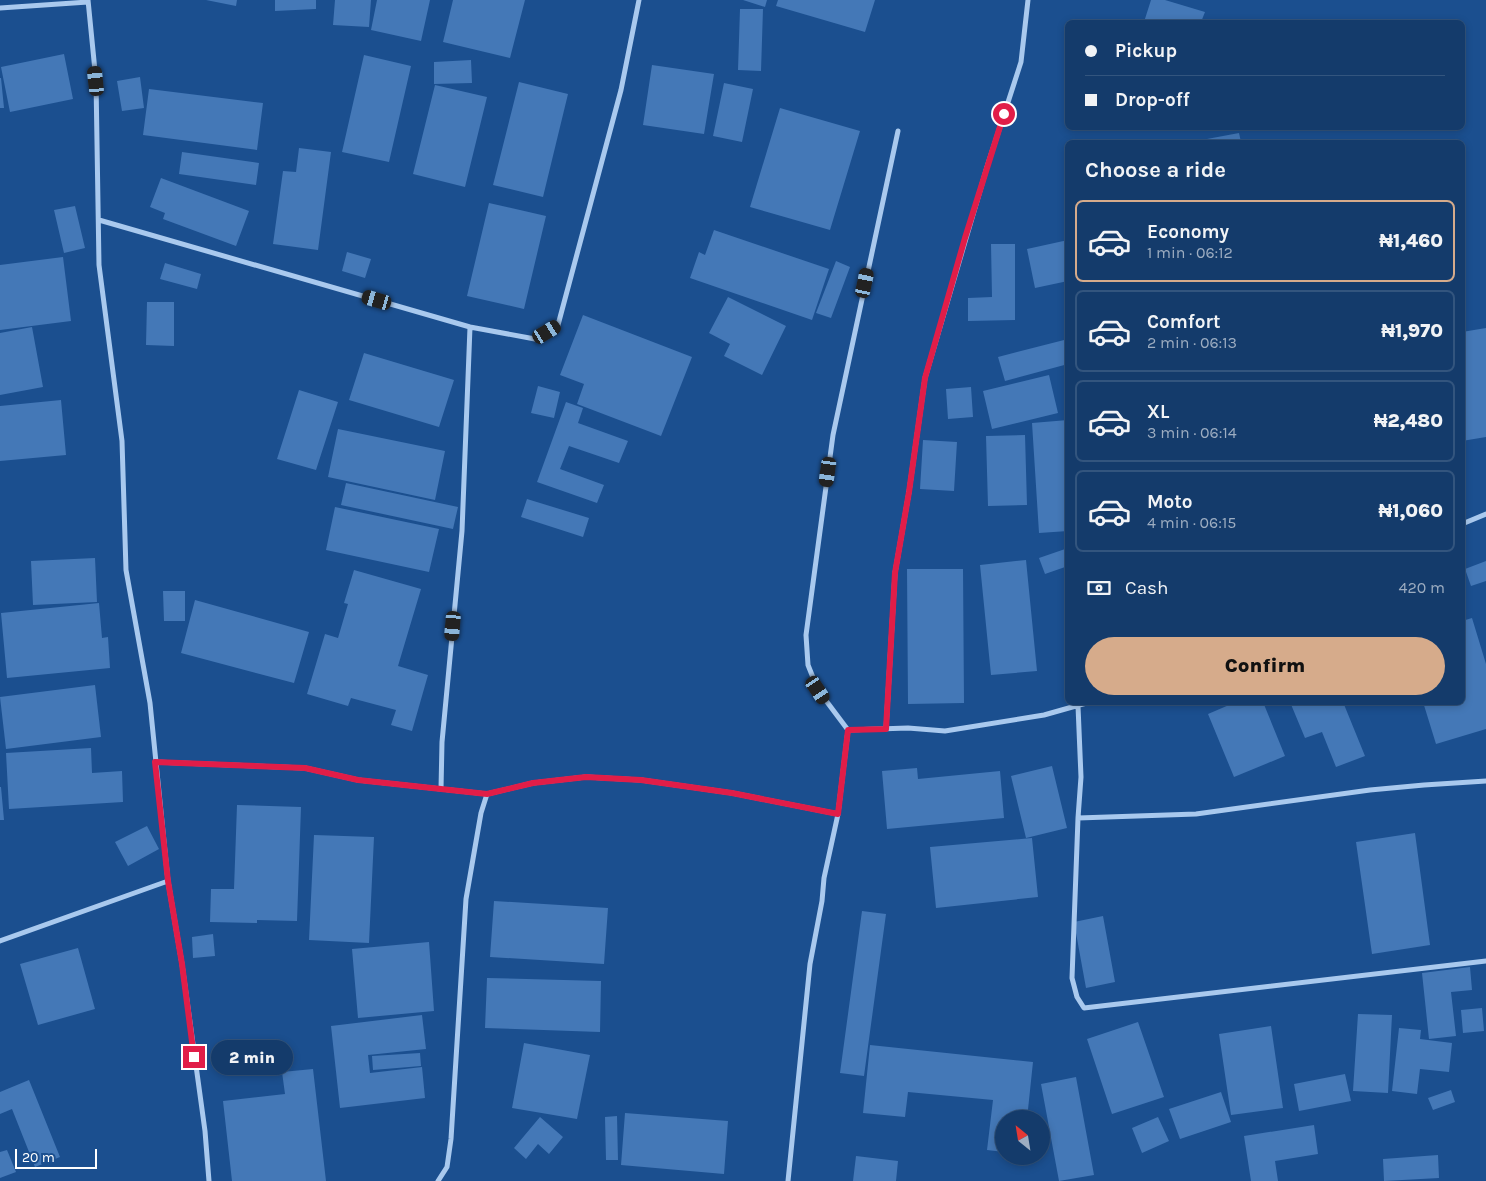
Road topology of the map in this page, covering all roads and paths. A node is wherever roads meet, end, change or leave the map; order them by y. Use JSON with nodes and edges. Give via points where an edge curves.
{"nodes":[{"id":1,"x":639,"y":0,"type":"edge"},
{"id":2,"x":1028,"y":0,"type":"edge"},
{"id":3,"x":88,"y":1,"type":"edge"},
{"id":4,"x":0,"y":8,"type":"edge"},
{"id":5,"x":898,"y":131,"type":"dead end"},
{"id":6,"x":99,"y":220,"type":"junction"},
{"id":7,"x":470,"y":327,"type":"junction"},
{"id":8,"x":1486,"y":514,"type":"edge"},
{"id":9,"x":1465,"y":523,"type":"edge"},
{"id":10,"x":1081,"y":705,"type":"edge"},
{"id":11,"x":1078,"y":706,"type":"junction"},
{"id":12,"x":886,"y":729,"type":"junction"},
{"id":13,"x":848,"y":730,"type":"junction"},
{"id":14,"x":155,"y":762,"type":"junction"},
{"id":15,"x":1486,"y":781,"type":"edge"},
{"id":16,"x":441,"y":789,"type":"junction"},
{"id":17,"x":487,"y":794,"type":"junction"},
{"id":18,"x":838,"y":814,"type":"junction"},
{"id":19,"x":1078,"y":818,"type":"junction"},
{"id":20,"x":168,"y":881,"type":"junction"},
{"id":21,"x":0,"y":941,"type":"edge"},
{"id":22,"x":1486,"y":961,"type":"edge"},
{"id":23,"x":209,"y":1181,"type":"edge"},
{"id":24,"x":438,"y":1181,"type":"edge"},
{"id":25,"x":788,"y":1181,"type":"edge"}],
"edges":[{"from":1,"to":7,"type":"street","via":[[620,90],[558,325],[535,339]]},
{"from":2,"to":12,"type":"street","via":[[1020,62],[925,378],[895,573]]},
{"from":3,"to":4,"type":"street"},
{"from":3,"to":6,"type":"street","via":[[96,81]]},
{"from":5,"to":13,"type":"street","via":[[833,435],[806,635],[808,665],[818,690]]},
{"from":6,"to":7,"type":"street"},
{"from":6,"to":14,"type":"street","via":[[99,265],[122,441],[126,570],[150,703]]},
{"from":7,"to":16,"type":"street","via":[[462,531],[442,742]]},
{"from":8,"to":9,"type":"street"},
{"from":10,"to":11,"type":"street"},
{"from":11,"to":12,"type":"street","via":[[1044,715],[945,731]]},
{"from":11,"to":19,"type":"street","via":[[1081,777]]},
{"from":12,"to":13,"type":"street"},
{"from":13,"to":18,"type":"street"},
{"from":14,"to":16,"type":"street","via":[[305,768],[358,780]]},
{"from":14,"to":20,"type":"street"},
{"from":15,"to":19,"type":"street","via":[[1370,790],[1196,814]]},
{"from":16,"to":17,"type":"street"},
{"from":17,"to":18,"type":"street","via":[[533,783],[586,777],[641,780],[732,793]]},
{"from":17,"to":24,"type":"street","via":[[480,813],[466,899],[452,1139],[447,1167]]},
{"from":18,"to":25,"type":"street","via":[[810,964]]},
{"from":19,"to":22,"type":"street","via":[[1072,978],[1084,1008]]},
{"from":20,"to":21,"type":"street"},
{"from":20,"to":23,"type":"street","via":[[205,1132]]}]}
